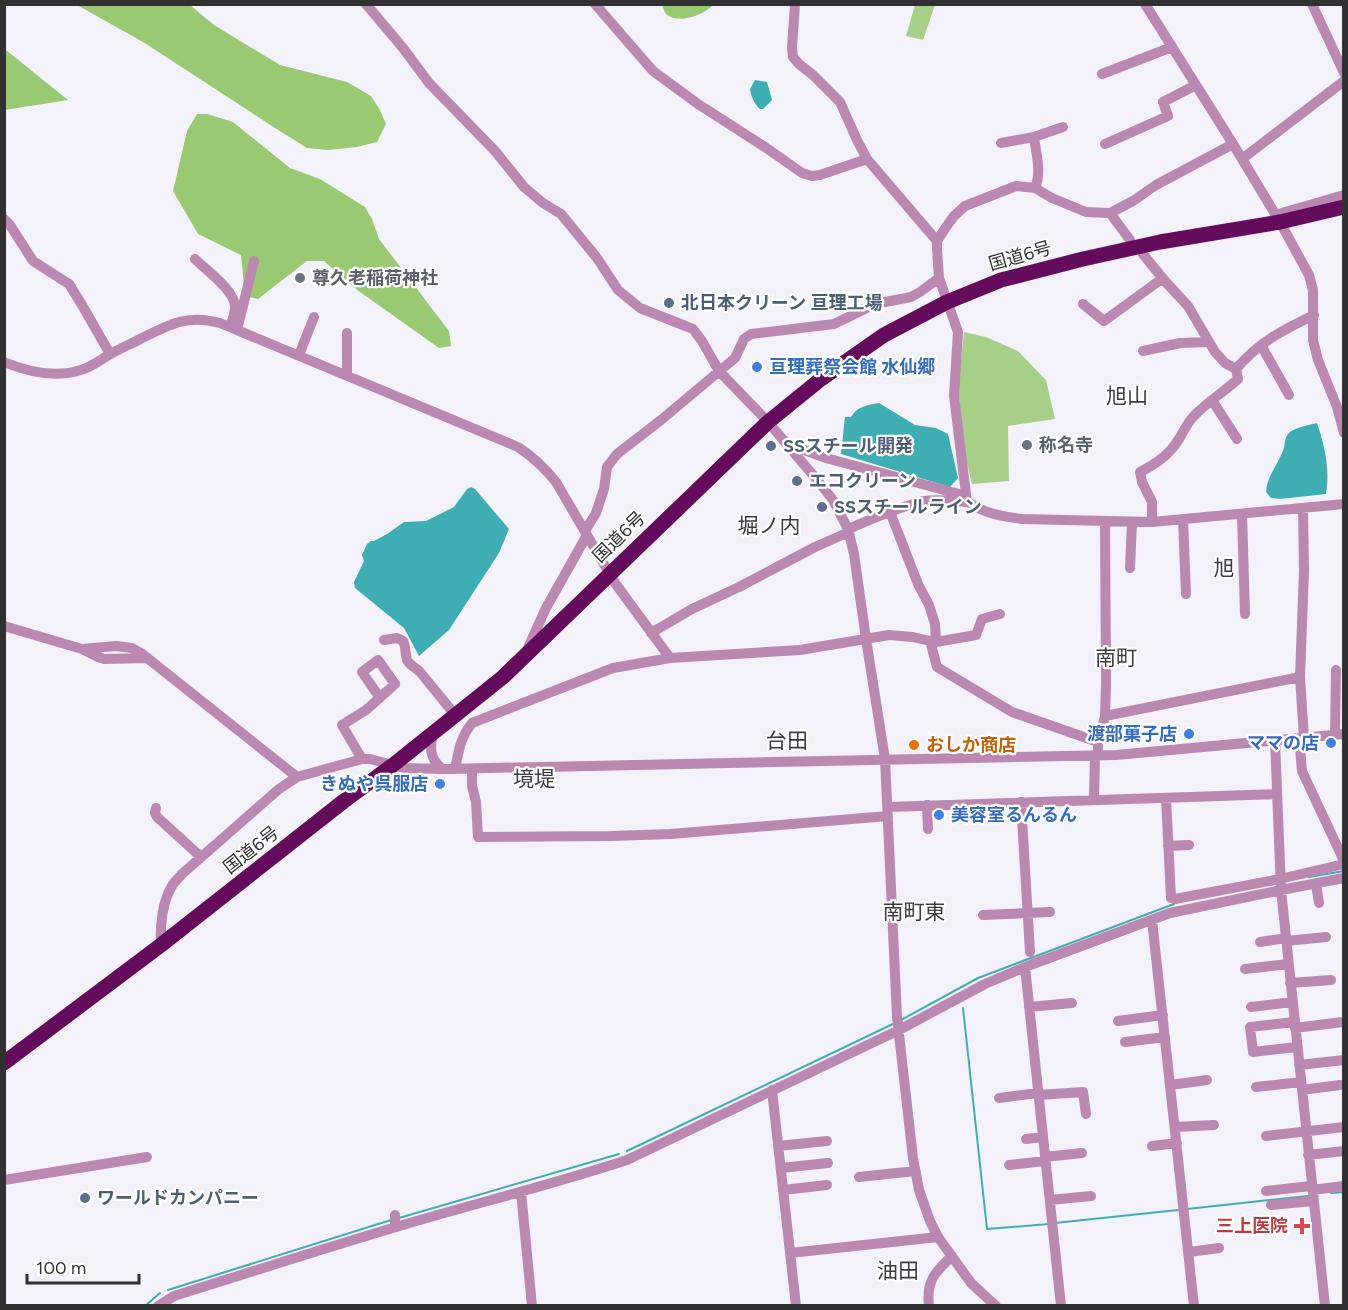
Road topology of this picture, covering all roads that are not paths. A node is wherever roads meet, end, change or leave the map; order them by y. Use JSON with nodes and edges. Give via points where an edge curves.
{"nodes":[{"id":1,"x":366,"y":4,"type":"edge"},
{"id":2,"x":595,"y":4,"type":"edge"},
{"id":3,"x":795,"y":4,"type":"edge"},
{"id":4,"x":1144,"y":4,"type":"edge"},
{"id":5,"x":1312,"y":4,"type":"edge"},
{"id":6,"x":1172,"y":47,"type":"junction"},
{"id":7,"x":1344,"y":73,"type":"edge"},
{"id":8,"x":1102,"y":74,"type":"dead end"},
{"id":9,"x":1344,"y":81,"type":"edge"},
{"id":10,"x":1196,"y":84,"type":"junction"},
{"id":11,"x":1064,"y":127,"type":"dead end"},
{"id":12,"x":1034,"y":137,"type":"junction"},
{"id":13,"x":1001,"y":143,"type":"dead end"},
{"id":14,"x":1105,"y":144,"type":"dead end"},
{"id":15,"x":1233,"y":144,"type":"junction"},
{"id":16,"x":867,"y":159,"type":"junction"},
{"id":17,"x":1242,"y":159,"type":"junction"},
{"id":18,"x":1035,"y":188,"type":"junction"},
{"id":19,"x":1344,"y":195,"type":"edge"},
{"id":20,"x":1344,"y":207,"type":"edge"},
{"id":21,"x":1110,"y":213,"type":"junction"},
{"id":22,"x":1277,"y":218,"type":"junction"},
{"id":23,"x":4,"y":219,"type":"edge"},
{"id":24,"x":1130,"y":240,"type":"dead end"},
{"id":25,"x":938,"y":241,"type":"junction"},
{"id":26,"x":1143,"y":254,"type":"dead end"},
{"id":27,"x":195,"y":259,"type":"dead end"},
{"id":28,"x":254,"y":261,"type":"dead end"},
{"id":29,"x":939,"y":278,"type":"junction"},
{"id":30,"x":1162,"y":278,"type":"junction"},
{"id":31,"x":947,"y":302,"type":"junction"},
{"id":32,"x":1083,"y":304,"type":"dead end"},
{"id":33,"x":1314,"y":315,"type":"junction"},
{"id":34,"x":314,"y":316,"type":"dead end"},
{"id":35,"x":234,"y":329,"type":"junction"},
{"id":36,"x":347,"y":333,"type":"dead end"},
{"id":37,"x":1208,"y":342,"type":"junction"},
{"id":38,"x":1261,"y":345,"type":"junction"},
{"id":39,"x":1143,"y":351,"type":"dead end"},
{"id":40,"x":110,"y":354,"type":"junction"},
{"id":41,"x":299,"y":355,"type":"junction"},
{"id":42,"x":4,"y":362,"type":"edge"},
{"id":43,"x":1236,"y":369,"type":"junction"},
{"id":44,"x":719,"y":371,"type":"junction"},
{"id":45,"x":347,"y":375,"type":"junction"},
{"id":46,"x":1289,"y":395,"type":"dead end"},
{"id":47,"x":1212,"y":400,"type":"junction"},
{"id":48,"x":768,"y":422,"type":"junction"},
{"id":49,"x":1344,"y":433,"type":"edge"},
{"id":50,"x":1237,"y":439,"type":"dead end"},
{"id":51,"x":785,"y":443,"type":"junction"},
{"id":52,"x":967,"y":502,"type":"junction"},
{"id":53,"x":1344,"y":504,"type":"edge"},
{"id":54,"x":1303,"y":508,"type":"junction"},
{"id":55,"x":890,"y":512,"type":"junction"},
{"id":56,"x":1242,"y":514,"type":"junction"},
{"id":57,"x":1183,"y":519,"type":"junction"},
{"id":58,"x":1104,"y":521,"type":"junction"},
{"id":59,"x":1132,"y":522,"type":"junction"},
{"id":60,"x":1152,"y":522,"type":"junction"},
{"id":61,"x":848,"y":531,"type":"junction"},
{"id":62,"x":586,"y":533,"type":"junction"},
{"id":63,"x":1130,"y":568,"type":"dead end"},
{"id":64,"x":609,"y":573,"type":"junction"},
{"id":65,"x":1186,"y":594,"type":"dead end"},
{"id":66,"x":1000,"y":614,"type":"dead end"},
{"id":67,"x":1245,"y":614,"type":"dead end"},
{"id":68,"x":4,"y":626,"type":"edge"},
{"id":69,"x":651,"y":633,"type":"junction"},
{"id":70,"x":866,"y":639,"type":"junction"},
{"id":71,"x":384,"y":640,"type":"dead end"},
{"id":72,"x":933,"y":641,"type":"junction"},
{"id":73,"x":525,"y":656,"type":"junction"},
{"id":74,"x":670,"y":658,"type":"junction"},
{"id":75,"x":1336,"y":670,"type":"dead end"},
{"id":76,"x":1300,"y":677,"type":"junction"},
{"id":77,"x":380,"y":698,"type":"dead end"},
{"id":78,"x":455,"y":715,"type":"junction"},
{"id":79,"x":1105,"y":716,"type":"junction"},
{"id":80,"x":433,"y":733,"type":"junction"},
{"id":81,"x":1339,"y":735,"type":"edge"},
{"id":82,"x":1304,"y":738,"type":"junction"},
{"id":83,"x":1275,"y":740,"type":"junction"},
{"id":84,"x":1098,"y":742,"type":"junction"},
{"id":85,"x":1097,"y":755,"type":"junction"},
{"id":86,"x":362,"y":759,"type":"junction"},
{"id":87,"x":885,"y":759,"type":"junction"},
{"id":88,"x":393,"y":765,"type":"junction"},
{"id":89,"x":443,"y":769,"type":"junction"},
{"id":90,"x":455,"y":769,"type":"junction"},
{"id":91,"x":472,"y":769,"type":"junction"},
{"id":92,"x":297,"y":777,"type":"junction"},
{"id":93,"x":1276,"y":794,"type":"junction"},
{"id":94,"x":1166,"y":798,"type":"junction"},
{"id":95,"x":1094,"y":800,"type":"junction"},
{"id":96,"x":1021,"y":802,"type":"junction"},
{"id":97,"x":927,"y":805,"type":"junction"},
{"id":98,"x":156,"y":808,"type":"dead end"},
{"id":99,"x":888,"y":811,"type":"junction"},
{"id":100,"x":928,"y":829,"type":"dead end"},
{"id":101,"x":1189,"y":845,"type":"dead end"},
{"id":102,"x":1168,"y":846,"type":"junction"},
{"id":103,"x":201,"y":856,"type":"junction"},
{"id":104,"x":1344,"y":862,"type":"edge"},
{"id":105,"x":1344,"y":879,"type":"edge"},
{"id":106,"x":1280,"y":884,"type":"junction"},
{"id":107,"x":1316,"y":884,"type":"junction"},
{"id":108,"x":1319,"y":903,"type":"dead end"},
{"id":109,"x":1050,"y":912,"type":"dead end"},
{"id":110,"x":1028,"y":913,"type":"junction"},
{"id":111,"x":983,"y":915,"type":"dead end"},
{"id":112,"x":1152,"y":920,"type":"junction"},
{"id":113,"x":1326,"y":937,"type":"dead end"},
{"id":114,"x":1286,"y":940,"type":"junction"},
{"id":115,"x":1260,"y":942,"type":"dead end"},
{"id":116,"x":161,"y":945,"type":"junction"},
{"id":117,"x":1030,"y":952,"type":"dead end"},
{"id":118,"x":1288,"y":964,"type":"junction"},
{"id":119,"x":1025,"y":967,"type":"junction"},
{"id":120,"x":1245,"y":969,"type":"dead end"},
{"id":121,"x":1331,"y":980,"type":"dead end"},
{"id":122,"x":1290,"y":983,"type":"junction"},
{"id":123,"x":1292,"y":1002,"type":"junction"},
{"id":124,"x":1072,"y":1003,"type":"dead end"},
{"id":125,"x":1029,"y":1007,"type":"junction"},
{"id":126,"x":1251,"y":1007,"type":"dead end"},
{"id":127,"x":1163,"y":1015,"type":"junction"},
{"id":128,"x":1118,"y":1020,"type":"dead end"},
{"id":129,"x":1342,"y":1022,"type":"edge"},
{"id":130,"x":1295,"y":1025,"type":"junction"},
{"id":131,"x":899,"y":1030,"type":"junction"},
{"id":132,"x":1165,"y":1038,"type":"junction"},
{"id":133,"x":1125,"y":1042,"type":"dead end"},
{"id":134,"x":1297,"y":1047,"type":"junction"},
{"id":135,"x":1344,"y":1060,"type":"edge"},
{"id":136,"x":4,"y":1063,"type":"edge"},
{"id":137,"x":1299,"y":1065,"type":"junction"},
{"id":138,"x":1207,"y":1080,"type":"dead end"},
{"id":139,"x":1170,"y":1085,"type":"junction"},
{"id":140,"x":1340,"y":1085,"type":"dead end"},
{"id":141,"x":1301,"y":1086,"type":"junction"},
{"id":142,"x":1256,"y":1087,"type":"dead end"},
{"id":143,"x":772,"y":1090,"type":"junction"},
{"id":144,"x":1038,"y":1094,"type":"junction"},
{"id":145,"x":999,"y":1098,"type":"dead end"},
{"id":146,"x":1086,"y":1114,"type":"dead end"},
{"id":147,"x":1214,"y":1125,"type":"dead end"},
{"id":148,"x":1175,"y":1127,"type":"junction"},
{"id":149,"x":1344,"y":1127,"type":"edge"},
{"id":150,"x":1306,"y":1132,"type":"junction"},
{"id":151,"x":1266,"y":1136,"type":"dead end"},
{"id":152,"x":1043,"y":1137,"type":"junction"},
{"id":153,"x":1026,"y":1139,"type":"dead end"},
{"id":154,"x":827,"y":1141,"type":"dead end"},
{"id":155,"x":1177,"y":1143,"type":"junction"},
{"id":156,"x":778,"y":1146,"type":"junction"},
{"id":157,"x":1152,"y":1146,"type":"dead end"},
{"id":158,"x":1344,"y":1151,"type":"edge"},
{"id":159,"x":1082,"y":1154,"type":"dead end"},
{"id":160,"x":1308,"y":1155,"type":"junction"},
{"id":161,"x":147,"y":1157,"type":"dead end"},
{"id":162,"x":1045,"y":1159,"type":"junction"},
{"id":163,"x":828,"y":1163,"type":"dead end"},
{"id":164,"x":1009,"y":1165,"type":"dead end"},
{"id":165,"x":781,"y":1168,"type":"junction"},
{"id":166,"x":915,"y":1171,"type":"junction"},
{"id":167,"x":859,"y":1177,"type":"dead end"},
{"id":168,"x":4,"y":1180,"type":"edge"},
{"id":169,"x":827,"y":1185,"type":"dead end"},
{"id":170,"x":1344,"y":1186,"type":"edge"},
{"id":171,"x":783,"y":1190,"type":"junction"},
{"id":172,"x":1266,"y":1191,"type":"dead end"},
{"id":173,"x":520,"y":1192,"type":"junction"},
{"id":174,"x":1312,"y":1192,"type":"junction"},
{"id":175,"x":1091,"y":1196,"type":"dead end"},
{"id":176,"x":1050,"y":1200,"type":"junction"},
{"id":177,"x":1271,"y":1205,"type":"dead end"},
{"id":178,"x":395,"y":1215,"type":"dead end"},
{"id":179,"x":394,"y":1227,"type":"junction"},
{"id":180,"x":938,"y":1237,"type":"junction"},
{"id":181,"x":1219,"y":1248,"type":"dead end"},
{"id":182,"x":1189,"y":1252,"type":"junction"},
{"id":183,"x":790,"y":1253,"type":"junction"},
{"id":184,"x":952,"y":1256,"type":"junction"},
{"id":185,"x":158,"y":1305,"type":"edge"},
{"id":186,"x":532,"y":1305,"type":"edge"},
{"id":187,"x":796,"y":1305,"type":"edge"},
{"id":188,"x":929,"y":1305,"type":"edge"},
{"id":189,"x":996,"y":1305,"type":"edge"},
{"id":190,"x":1061,"y":1305,"type":"edge"},
{"id":191,"x":1194,"y":1305,"type":"edge"},
{"id":192,"x":1325,"y":1305,"type":"edge"}],
"edges":[{"from":1,"to":44,"type":"street","via":[[429,83],[495,151],[524,188],[561,214],[618,290],[640,308],[693,328]]},
{"from":2,"to":16,"type":"street","via":[[653,71],[802,173],[820,175]]},
{"from":3,"to":16,"type":"street","via":[[793,57],[840,102]]},
{"from":4,"to":6,"type":"street"},
{"from":5,"to":7,"type":"street"},
{"from":6,"to":8,"type":"street"},
{"from":6,"to":10,"type":"street"},
{"from":9,"to":17,"type":"street"},
{"from":10,"to":14,"type":"street","via":[[1163,102],[1168,116]]},
{"from":10,"to":15,"type":"street"},
{"from":11,"to":12,"type":"street"},
{"from":12,"to":13,"type":"street"},
{"from":12,"to":18,"type":"street","via":[[1039,170]]},
{"from":15,"to":17,"type":"street"},
{"from":15,"to":21,"type":"street"},
{"from":16,"to":25,"type":"street"},
{"from":17,"to":22,"type":"street"},
{"from":18,"to":21,"type":"street","via":[[1086,212]]},
{"from":18,"to":25,"type":"street","via":[[1016,186],[965,206]]},
{"from":19,"to":22,"type":"street"},
{"from":20,"to":22,"type":"highway","name":"国道6号"},
{"from":21,"to":24,"type":"street"},
{"from":22,"to":31,"type":"highway","name":"国道6号","via":[[1083,259],[1001,280]]},
{"from":22,"to":33,"type":"street","via":[[1309,275]]},
{"from":23,"to":40,"type":"street","via":[[33,261],[69,285]]},
{"from":25,"to":29,"type":"street"},
{"from":26,"to":30,"type":"street"},
{"from":27,"to":35,"type":"street","via":[[229,291],[234,300]]},
{"from":28,"to":35,"type":"street"},
{"from":29,"to":31,"type":"street"},
{"from":29,"to":44,"type":"street","via":[[911,297],[875,303],[834,324],[752,334],[744,339],[735,358]]},
{"from":30,"to":32,"type":"street","via":[[1104,321]]},
{"from":30,"to":37,"type":"street","via":[[1188,306]]},
{"from":31,"to":48,"type":"highway","name":"国道6号","via":[[884,335]]},
{"from":31,"to":52,"type":"street","via":[[958,332],[954,396]]},
{"from":33,"to":38,"type":"street"},
{"from":33,"to":49,"type":"street","via":[[1313,340],[1318,360]]},
{"from":34,"to":41,"type":"street"},
{"from":35,"to":40,"type":"street","via":[[209,320],[173,323]]},
{"from":35,"to":41,"type":"street"},
{"from":36,"to":45,"type":"street"},
{"from":37,"to":39,"type":"street"},
{"from":37,"to":43,"type":"street","via":[[1225,363]]},
{"from":38,"to":43,"type":"street"},
{"from":38,"to":46,"type":"street"},
{"from":40,"to":42,"type":"street","via":[[81,370],[46,374]]},
{"from":41,"to":45,"type":"street"},
{"from":43,"to":47,"type":"street","via":[[1238,380]]},
{"from":44,"to":48,"type":"street"},
{"from":44,"to":62,"type":"street","via":[[616,454],[607,467],[604,489]]},
{"from":45,"to":62,"type":"street","via":[[532,456],[556,482]]},
{"from":47,"to":50,"type":"street"},
{"from":47,"to":60,"type":"street","via":[[1192,417],[1174,447],[1140,472],[1152,502]]},
{"from":48,"to":51,"type":"street"},
{"from":48,"to":64,"type":"highway","name":"国道6号"},
{"from":51,"to":52,"type":"street","via":[[960,494]]},
{"from":51,"to":61,"type":"street","via":[[833,500]]},
{"from":52,"to":55,"type":"street","via":[[925,501]]},
{"from":52,"to":58,"type":"street","via":[[1001,517]]},
{"from":53,"to":54,"type":"street"},
{"from":54,"to":56,"type":"street"},
{"from":54,"to":76,"type":"street"},
{"from":55,"to":61,"type":"street"},
{"from":55,"to":72,"type":"street","via":[[935,624]]},
{"from":56,"to":57,"type":"street"},
{"from":56,"to":67,"type":"street"},
{"from":57,"to":60,"type":"street"},
{"from":57,"to":65,"type":"street"},
{"from":58,"to":59,"type":"street"},
{"from":58,"to":79,"type":"street"},
{"from":59,"to":60,"type":"street"},
{"from":59,"to":63,"type":"street"},
{"from":61,"to":69,"type":"street"},
{"from":61,"to":70,"type":"street"},
{"from":62,"to":64,"type":"street"},
{"from":62,"to":73,"type":"street"},
{"from":64,"to":69,"type":"street"},
{"from":64,"to":73,"type":"highway","name":"国道6号"},
{"from":66,"to":72,"type":"street","via":[[982,619],[976,635]]},
{"from":68,"to":92,"type":"street","via":[[82,649],[132,648]]},
{"from":69,"to":74,"type":"street"},
{"from":70,"to":72,"type":"street","via":[[889,635]]},
{"from":70,"to":74,"type":"street","via":[[800,650]]},
{"from":70,"to":87,"type":"street"},
{"from":71,"to":78,"type":"street","via":[[403,641],[408,661]]},
{"from":72,"to":84,"type":"street","via":[[937,668],[1011,712]]},
{"from":73,"to":78,"type":"highway","name":"国道6号"},
{"from":74,"to":90,"type":"street","via":[[613,668],[472,723],[459,747]]},
{"from":75,"to":81,"type":"street"},
{"from":76,"to":79,"type":"street"},
{"from":76,"to":82,"type":"street"},
{"from":77,"to":86,"type":"street","via":[[342,725]]},
{"from":78,"to":80,"type":"highway","name":"国道6号"},
{"from":79,"to":84,"type":"street"},
{"from":80,"to":88,"type":"highway","name":"国道6号"},
{"from":80,"to":89,"type":"street","via":[[432,758]]},
{"from":81,"to":82,"type":"street"},
{"from":82,"to":83,"type":"street"},
{"from":82,"to":104,"type":"street","via":[[1300,749],[1302,771]]},
{"from":83,"to":85,"type":"street"},
{"from":83,"to":93,"type":"street"},
{"from":84,"to":85,"type":"street"},
{"from":85,"to":87,"type":"street"},
{"from":85,"to":95,"type":"street"},
{"from":86,"to":88,"type":"street"},
{"from":86,"to":92,"type":"street"},
{"from":87,"to":91,"type":"street"},
{"from":87,"to":99,"type":"street"},
{"from":88,"to":89,"type":"street"},
{"from":88,"to":116,"type":"highway","name":"国道6号"},
{"from":89,"to":90,"type":"street"},
{"from":90,"to":91,"type":"street"},
{"from":91,"to":99,"type":"street","via":[[478,837],[671,834]]},
{"from":92,"to":103,"type":"street"},
{"from":93,"to":94,"type":"street"},
{"from":93,"to":106,"type":"street"},
{"from":94,"to":95,"type":"street"},
{"from":94,"to":102,"type":"street"},
{"from":95,"to":96,"type":"street"},
{"from":96,"to":97,"type":"street"},
{"from":96,"to":110,"type":"street"},
{"from":97,"to":99,"type":"street"},
{"from":97,"to":100,"type":"street"},
{"from":98,"to":103,"type":"street","via":[[158,817]]},
{"from":99,"to":131,"type":"street"},
{"from":101,"to":102,"type":"street"},
{"from":102,"to":106,"type":"street","via":[[1170,898]]},
{"from":103,"to":116,"type":"street","via":[[171,887],[162,918]]},
{"from":104,"to":106,"type":"street"},
{"from":105,"to":107,"type":"street"},
{"from":106,"to":107,"type":"street"},
{"from":106,"to":112,"type":"street"},
{"from":106,"to":114,"type":"street"},
{"from":107,"to":108,"type":"street"},
{"from":109,"to":110,"type":"street"},
{"from":110,"to":111,"type":"street"},
{"from":110,"to":117,"type":"street"},
{"from":112,"to":119,"type":"street"},
{"from":112,"to":127,"type":"street"},
{"from":113,"to":114,"type":"street"},
{"from":114,"to":115,"type":"street"},
{"from":114,"to":118,"type":"street"},
{"from":116,"to":136,"type":"highway","name":"国道6号"},
{"from":118,"to":120,"type":"street"},
{"from":118,"to":122,"type":"street"},
{"from":119,"to":125,"type":"street"},
{"from":119,"to":131,"type":"street"},
{"from":121,"to":122,"type":"street"},
{"from":122,"to":123,"type":"street"},
{"from":123,"to":126,"type":"street"},
{"from":123,"to":130,"type":"street"},
{"from":124,"to":125,"type":"street"},
{"from":125,"to":144,"type":"street"},
{"from":127,"to":128,"type":"street"},
{"from":127,"to":132,"type":"street"},
{"from":129,"to":130,"type":"street"},
{"from":130,"to":134,"type":"street"},
{"from":130,"to":134,"type":"street","via":[[1251,1027],[1251,1035],[1253,1052]]},
{"from":131,"to":143,"type":"street"},
{"from":131,"to":166,"type":"street"},
{"from":132,"to":133,"type":"street"},
{"from":132,"to":139,"type":"street"},
{"from":134,"to":137,"type":"street"},
{"from":135,"to":137,"type":"street"},
{"from":137,"to":141,"type":"street"},
{"from":138,"to":139,"type":"street"},
{"from":139,"to":148,"type":"street"},
{"from":140,"to":141,"type":"street"},
{"from":141,"to":142,"type":"street"},
{"from":141,"to":150,"type":"street"},
{"from":143,"to":156,"type":"street"},
{"from":143,"to":173,"type":"street","via":[[627,1160]]},
{"from":144,"to":145,"type":"street"},
{"from":144,"to":146,"type":"street","via":[[1083,1092]]},
{"from":144,"to":152,"type":"street"},
{"from":147,"to":148,"type":"street"},
{"from":148,"to":155,"type":"street"},
{"from":149,"to":150,"type":"street"},
{"from":150,"to":151,"type":"street"},
{"from":150,"to":160,"type":"street"},
{"from":152,"to":153,"type":"street"},
{"from":152,"to":162,"type":"street"},
{"from":154,"to":156,"type":"street"},
{"from":155,"to":157,"type":"street"},
{"from":155,"to":182,"type":"street"},
{"from":156,"to":165,"type":"street"},
{"from":158,"to":160,"type":"street"},
{"from":159,"to":162,"type":"street"},
{"from":160,"to":174,"type":"street"},
{"from":161,"to":168,"type":"street"},
{"from":162,"to":164,"type":"street"},
{"from":162,"to":176,"type":"street"},
{"from":163,"to":165,"type":"street"},
{"from":165,"to":171,"type":"street"},
{"from":166,"to":167,"type":"street"},
{"from":166,"to":180,"type":"street"},
{"from":169,"to":171,"type":"street"},
{"from":170,"to":174,"type":"street"},
{"from":171,"to":183,"type":"street"},
{"from":172,"to":174,"type":"street"},
{"from":173,"to":179,"type":"street"},
{"from":173,"to":186,"type":"street"},
{"from":174,"to":177,"type":"street"},
{"from":174,"to":192,"type":"street"},
{"from":175,"to":176,"type":"street"},
{"from":176,"to":190,"type":"street"},
{"from":178,"to":179,"type":"street"},
{"from":179,"to":185,"type":"street","via":[[174,1296]]},
{"from":180,"to":183,"type":"street"},
{"from":180,"to":184,"type":"street"},
{"from":181,"to":182,"type":"street"},
{"from":182,"to":191,"type":"street"},
{"from":183,"to":187,"type":"street"},
{"from":184,"to":188,"type":"street","via":[[932,1277]]},
{"from":184,"to":189,"type":"street","via":[[971,1283]]}]}
